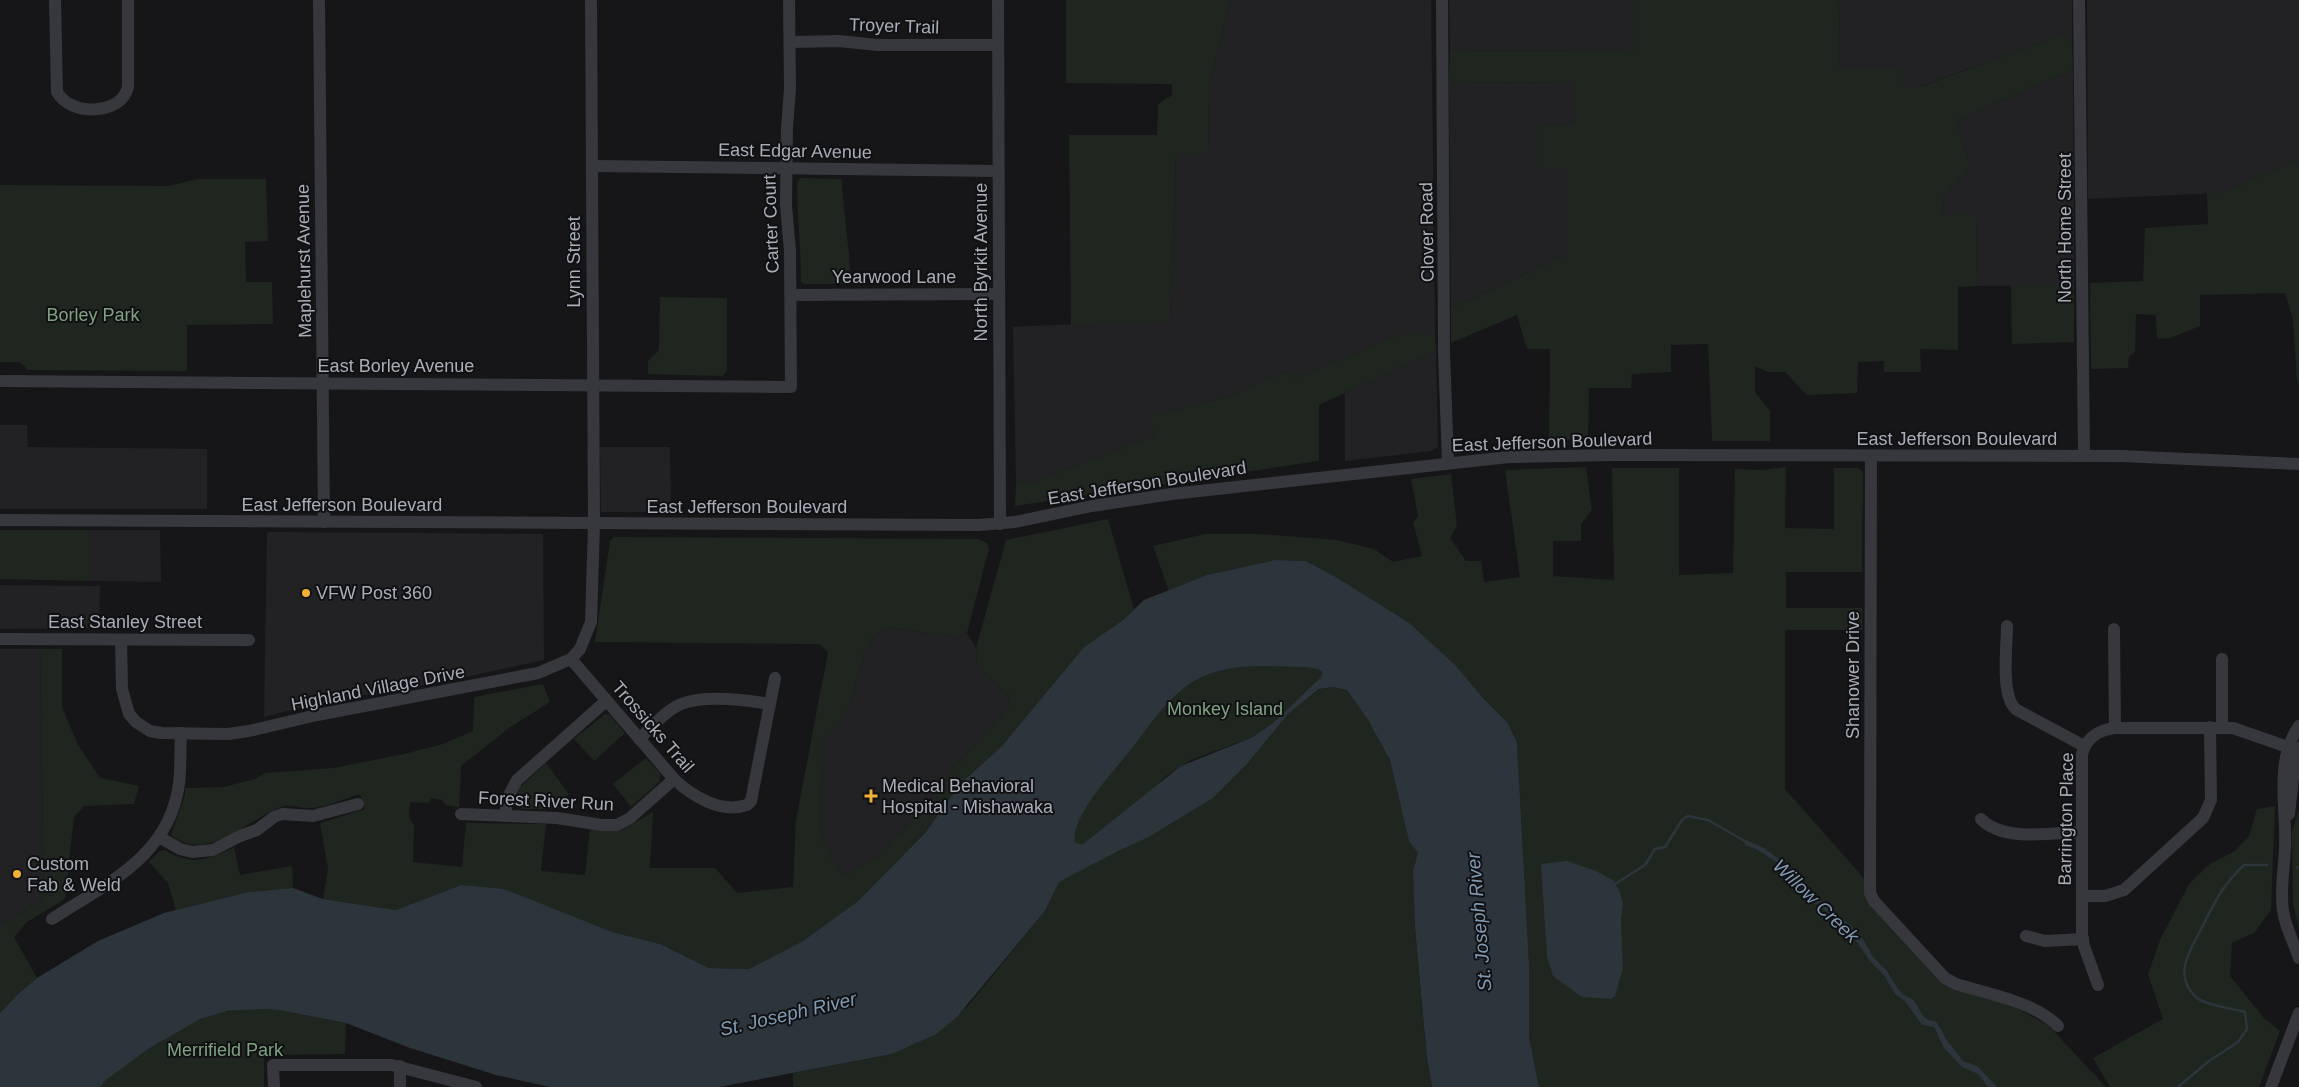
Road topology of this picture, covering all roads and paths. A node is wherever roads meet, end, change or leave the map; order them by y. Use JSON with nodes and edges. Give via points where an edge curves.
{"nodes":[{"id":1,"x":55,"y":0,"type":"edge"},
{"id":2,"x":128,"y":0,"type":"edge"},
{"id":3,"x":319,"y":0,"type":"edge"},
{"id":4,"x":591,"y":0,"type":"edge"},
{"id":5,"x":789,"y":0,"type":"edge"},
{"id":6,"x":998,"y":0,"type":"edge"},
{"id":7,"x":1442,"y":0,"type":"edge"},
{"id":8,"x":2080,"y":0,"type":"edge"},
{"id":9,"x":790,"y":42,"type":"junction"},
{"id":10,"x":998,"y":45,"type":"junction"},
{"id":11,"x":592,"y":166,"type":"junction"},
{"id":12,"x":786,"y":168,"type":"junction"},
{"id":13,"x":998,"y":171,"type":"junction"},
{"id":14,"x":998,"y":294,"type":"junction"},
{"id":15,"x":791,"y":295,"type":"junction"},
{"id":16,"x":0,"y":381,"type":"edge"},
{"id":17,"x":323,"y":383,"type":"junction"},
{"id":18,"x":592,"y":384,"type":"junction"},
{"id":19,"x":791,"y":387,"type":"joint"},
{"id":20,"x":1871,"y":456,"type":"junction"},
{"id":21,"x":2084,"y":456,"type":"junction"},
{"id":22,"x":1448,"y":463,"type":"junction"},
{"id":23,"x":2299,"y":464,"type":"edge"},
{"id":24,"x":0,"y":520,"type":"edge"},
{"id":25,"x":324,"y":522,"type":"junction"},
{"id":26,"x":594,"y":524,"type":"junction"},
{"id":27,"x":1000,"y":524,"type":"junction"},
{"id":28,"x":2007,"y":626,"type":"dead end"},
{"id":29,"x":2114,"y":628,"type":"dead end"},
{"id":30,"x":0,"y":639,"type":"edge"},
{"id":31,"x":121,"y":640,"type":"junction"},
{"id":32,"x":249,"y":640,"type":"dead end"},
{"id":33,"x":571,"y":659,"type":"junction"},
{"id":34,"x":2222,"y":659,"type":"dead end"},
{"id":35,"x":775,"y":678,"type":"dead end"},
{"id":36,"x":606,"y":701,"type":"junction"},
{"id":37,"x":770,"y":704,"type":"junction"},
{"id":38,"x":2299,"y":726,"type":"edge"},
{"id":39,"x":2216,"y":727,"type":"junction"},
{"id":40,"x":2115,"y":728,"type":"junction"},
{"id":41,"x":181,"y":734,"type":"junction"},
{"id":42,"x":639,"y":739,"type":"junction"},
{"id":43,"x":2084,"y":746,"type":"junction"},
{"id":44,"x":2296,"y":749,"type":"edge"},
{"id":45,"x":674,"y":779,"type":"junction"},
{"id":46,"x":358,"y":804,"type":"dead end"},
{"id":47,"x":461,"y":814,"type":"dead end"},
{"id":48,"x":505,"y":816,"type":"junction"},
{"id":49,"x":1981,"y":819,"type":"dead end"},
{"id":50,"x":2082,"y":832,"type":"junction"},
{"id":51,"x":159,"y":837,"type":"junction"},
{"id":52,"x":2082,"y":896,"type":"junction"},
{"id":53,"x":52,"y":919,"type":"dead end"},
{"id":54,"x":2026,"y":936,"type":"dead end"},
{"id":55,"x":2083,"y":940,"type":"junction"},
{"id":56,"x":2299,"y":958,"type":"edge"},
{"id":57,"x":2098,"y":985,"type":"dead end"},
{"id":58,"x":2299,"y":1012,"type":"edge"},
{"id":59,"x":2058,"y":1026,"type":"dead end"},
{"id":60,"x":400,"y":1066,"type":"junction"},
{"id":61,"x":274,"y":1087,"type":"edge"},
{"id":62,"x":400,"y":1087,"type":"edge"},
{"id":63,"x":476,"y":1087,"type":"edge"},
{"id":64,"x":2271,"y":1087,"type":"edge"}],
"edges":[{"from":1,"to":2,"type":"street","via":[[57,92],[71,106],[104,108],[111,108],[122,100],[128,87]]},
{"from":3,"to":17,"type":"street","name":"Maplehurst Avenue"},
{"from":4,"to":11,"type":"street","name":"Lynn Street"},
{"from":5,"to":9,"type":"street","name":"Carter Court"},
{"from":6,"to":10,"type":"street","name":"North Byrkit Avenue"},
{"from":7,"to":22,"type":"street","name":"Clover Road"},
{"from":8,"to":21,"type":"street","name":"North Home Street"},
{"from":9,"to":10,"type":"street","name":"Troyer Trail"},
{"from":9,"to":12,"type":"street","name":"Carter Court"},
{"from":10,"to":13,"type":"street","name":"North Byrkit Avenue"},
{"from":11,"to":12,"type":"street","name":"East Edgar Avenue"},
{"from":11,"to":18,"type":"street","name":"Lynn Street"},
{"from":12,"to":13,"type":"street","name":"East Edgar Avenue"},
{"from":12,"to":15,"type":"street","name":"Carter Court"},
{"from":13,"to":14,"type":"street","name":"North Byrkit Avenue"},
{"from":14,"to":15,"type":"street","name":"Yearwood Lane"},
{"from":14,"to":27,"type":"street","name":"North Byrkit Avenue"},
{"from":15,"to":19,"type":"street","name":"Carter Court"},
{"from":16,"to":17,"type":"street","name":"East Borley Avenue"},
{"from":17,"to":18,"type":"street","name":"East Borley Avenue"},
{"from":17,"to":25,"type":"street","name":"Maplehurst Avenue"},
{"from":18,"to":19,"type":"street","name":"East Borley Avenue"},
{"from":18,"to":26,"type":"street","name":"Lynn Street"},
{"from":20,"to":21,"type":"street","name":"East Jefferson Boulevard"},
{"from":20,"to":22,"type":"street","name":"East Jefferson Boulevard","via":[[1559,456],[1485,458]]},
{"from":20,"to":59,"type":"street","name":"Shanower Drive","via":[[1870,893],[1945,978],[2032,1009]]},
{"from":21,"to":23,"type":"street","name":"East Jefferson Boulevard"},
{"from":22,"to":27,"type":"street","name":"East Jefferson Boulevard","via":[[1172,494]]},
{"from":24,"to":25,"type":"street","name":"East Jefferson Boulevard"},
{"from":25,"to":26,"type":"street","name":"East Jefferson Boulevard"},
{"from":26,"to":27,"type":"street","name":"East Jefferson Boulevard"},
{"from":26,"to":33,"type":"street","via":[[591,622],[580,649]]},
{"from":28,"to":43,"type":"street","via":[[2006,678],[2010,704]]},
{"from":29,"to":40,"type":"street"},
{"from":30,"to":31,"type":"street","name":"East Stanley Street"},
{"from":31,"to":32,"type":"street","name":"East Stanley Street"},
{"from":31,"to":41,"type":"street","name":"Highland Village Drive","via":[[122,689],[129,714],[150,731]]},
{"from":33,"to":36,"type":"street","name":"Trossicks Trail"},
{"from":33,"to":41,"type":"street","name":"Highland Village Drive","via":[[538,674],[317,715],[271,728],[228,734]]},
{"from":34,"to":39,"type":"street"},
{"from":35,"to":37,"type":"street"},
{"from":36,"to":42,"type":"street","name":"Trossicks Trail"},
{"from":36,"to":48,"type":"street","via":[[517,780],[507,799]]},
{"from":37,"to":42,"type":"street","via":[[690,701],[671,710]]},
{"from":37,"to":45,"type":"street","name":"Trossicks Trail","via":[[754,791],[747,805],[733,807],[702,800]]},
{"from":38,"to":44,"type":"street"},
{"from":39,"to":40,"type":"street","name":"Barrington Place"},
{"from":39,"to":44,"type":"street","name":"Barrington Place","via":[[2239,729]]},
{"from":39,"to":52,"type":"street","via":[[2211,800],[2203,818],[2124,890],[2105,896]]},
{"from":40,"to":43,"type":"street","name":"Barrington Place","via":[[2101,730]]},
{"from":41,"to":51,"type":"street","via":[[177,790]]},
{"from":42,"to":45,"type":"street","name":"Trossicks Trail"},
{"from":43,"to":50,"type":"street","name":"Barrington Place"},
{"from":44,"to":56,"type":"street","via":[[2286,828],[2282,910]]},
{"from":45,"to":48,"type":"street","name":"Forest River Run","via":[[630,818],[617,824]]},
{"from":46,"to":51,"type":"street","via":[[313,816],[282,814],[257,830],[213,850],[192,852]]},
{"from":47,"to":48,"type":"street","name":"Forest River Run"},
{"from":49,"to":50,"type":"street","via":[[2006,833]]},
{"from":50,"to":52,"type":"street","name":"Barrington Place"},
{"from":51,"to":53,"type":"street","via":[[133,866]]},
{"from":52,"to":55,"type":"street","name":"Barrington Place"},
{"from":54,"to":55,"type":"street","via":[[2045,941]]},
{"from":55,"to":57,"type":"street","name":"Barrington Place"},
{"from":58,"to":64,"type":"street"},
{"from":60,"to":61,"type":"street","via":[[273,1065]]},
{"from":60,"to":62,"type":"street"},
{"from":60,"to":63,"type":"street"}]}
